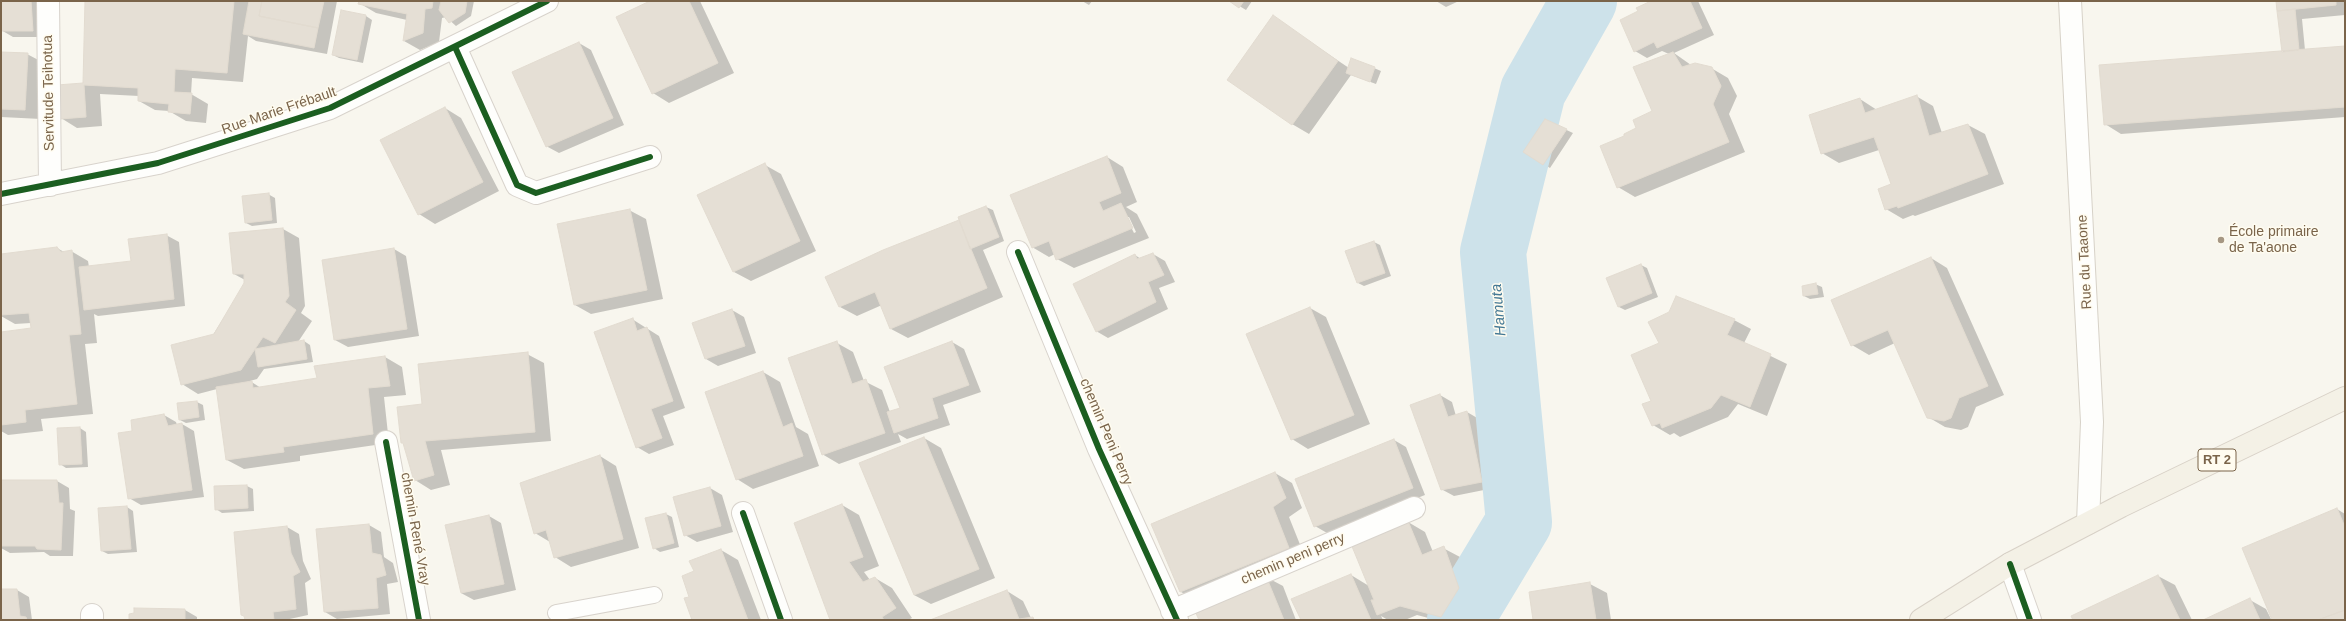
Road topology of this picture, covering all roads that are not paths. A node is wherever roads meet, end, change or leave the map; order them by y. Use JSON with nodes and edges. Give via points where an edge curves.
{"nodes":[{"id":1,"x":48,"y":1,"type":"edge"},
{"id":2,"x":547,"y":1,"type":"edge"},
{"id":3,"x":2070,"y":1,"type":"edge"},
{"id":4,"x":521,"y":8,"type":"edge"},
{"id":5,"x":455,"y":47,"type":"junction"},
{"id":6,"x":650,"y":157,"type":"dead end"},
{"id":7,"x":50,"y":185,"type":"junction"},
{"id":8,"x":1,"y":194,"type":"edge"},
{"id":9,"x":1018,"y":252,"type":"dead end"},
{"id":10,"x":2345,"y":398,"type":"edge"},
{"id":11,"x":386,"y":442,"type":"dead end"},
{"id":12,"x":1414,"y":508,"type":"dead end"},
{"id":13,"x":744,"y":513,"type":"dead end"},
{"id":14,"x":2088,"y":522,"type":"junction"},
{"id":15,"x":2010,"y":564,"type":"junction"},
{"id":16,"x":654,"y":595,"type":"dead end"},
{"id":17,"x":556,"y":613,"type":"dead end"},
{"id":18,"x":1174,"y":615,"type":"edge"},
{"id":19,"x":419,"y":620,"type":"edge"},
{"id":20,"x":781,"y":620,"type":"edge"},
{"id":21,"x":1922,"y":620,"type":"edge"},
{"id":22,"x":2030,"y":620,"type":"edge"}],
"edges":[{"from":1,"to":7,"type":"street","name":"Servitude Teihotua"},
{"from":2,"to":4,"type":"street","name":"Rue Marie Frébault"},
{"from":3,"to":14,"type":"street","name":"Rue du Taaone","via":[[2092,422]]},
{"from":4,"to":5,"type":"street","name":"Rue Marie Frébault"},
{"from":5,"to":6,"type":"street","via":[[517,185],[536,193]]},
{"from":5,"to":7,"type":"street","name":"Rue Marie Frébault","via":[[330,108],[158,163]]},
{"from":7,"to":8,"type":"street","name":"Rue Marie Frébault"},
{"from":9,"to":18,"type":"street","name":"chemin Peni Perry","via":[[1099,449]]},
{"from":10,"to":14,"type":"main road","number":"RT 2"},
{"from":11,"to":19,"type":"street","name":"chemin René Vray"},
{"from":12,"to":18,"type":"street","name":"chemin peni perry"},
{"from":13,"to":20,"type":"street"},
{"from":14,"to":15,"type":"main road","number":"RT 2"},
{"from":15,"to":21,"type":"main road","number":"RT 2"},
{"from":15,"to":22,"type":"street"},
{"from":16,"to":17,"type":"lane"}]}
